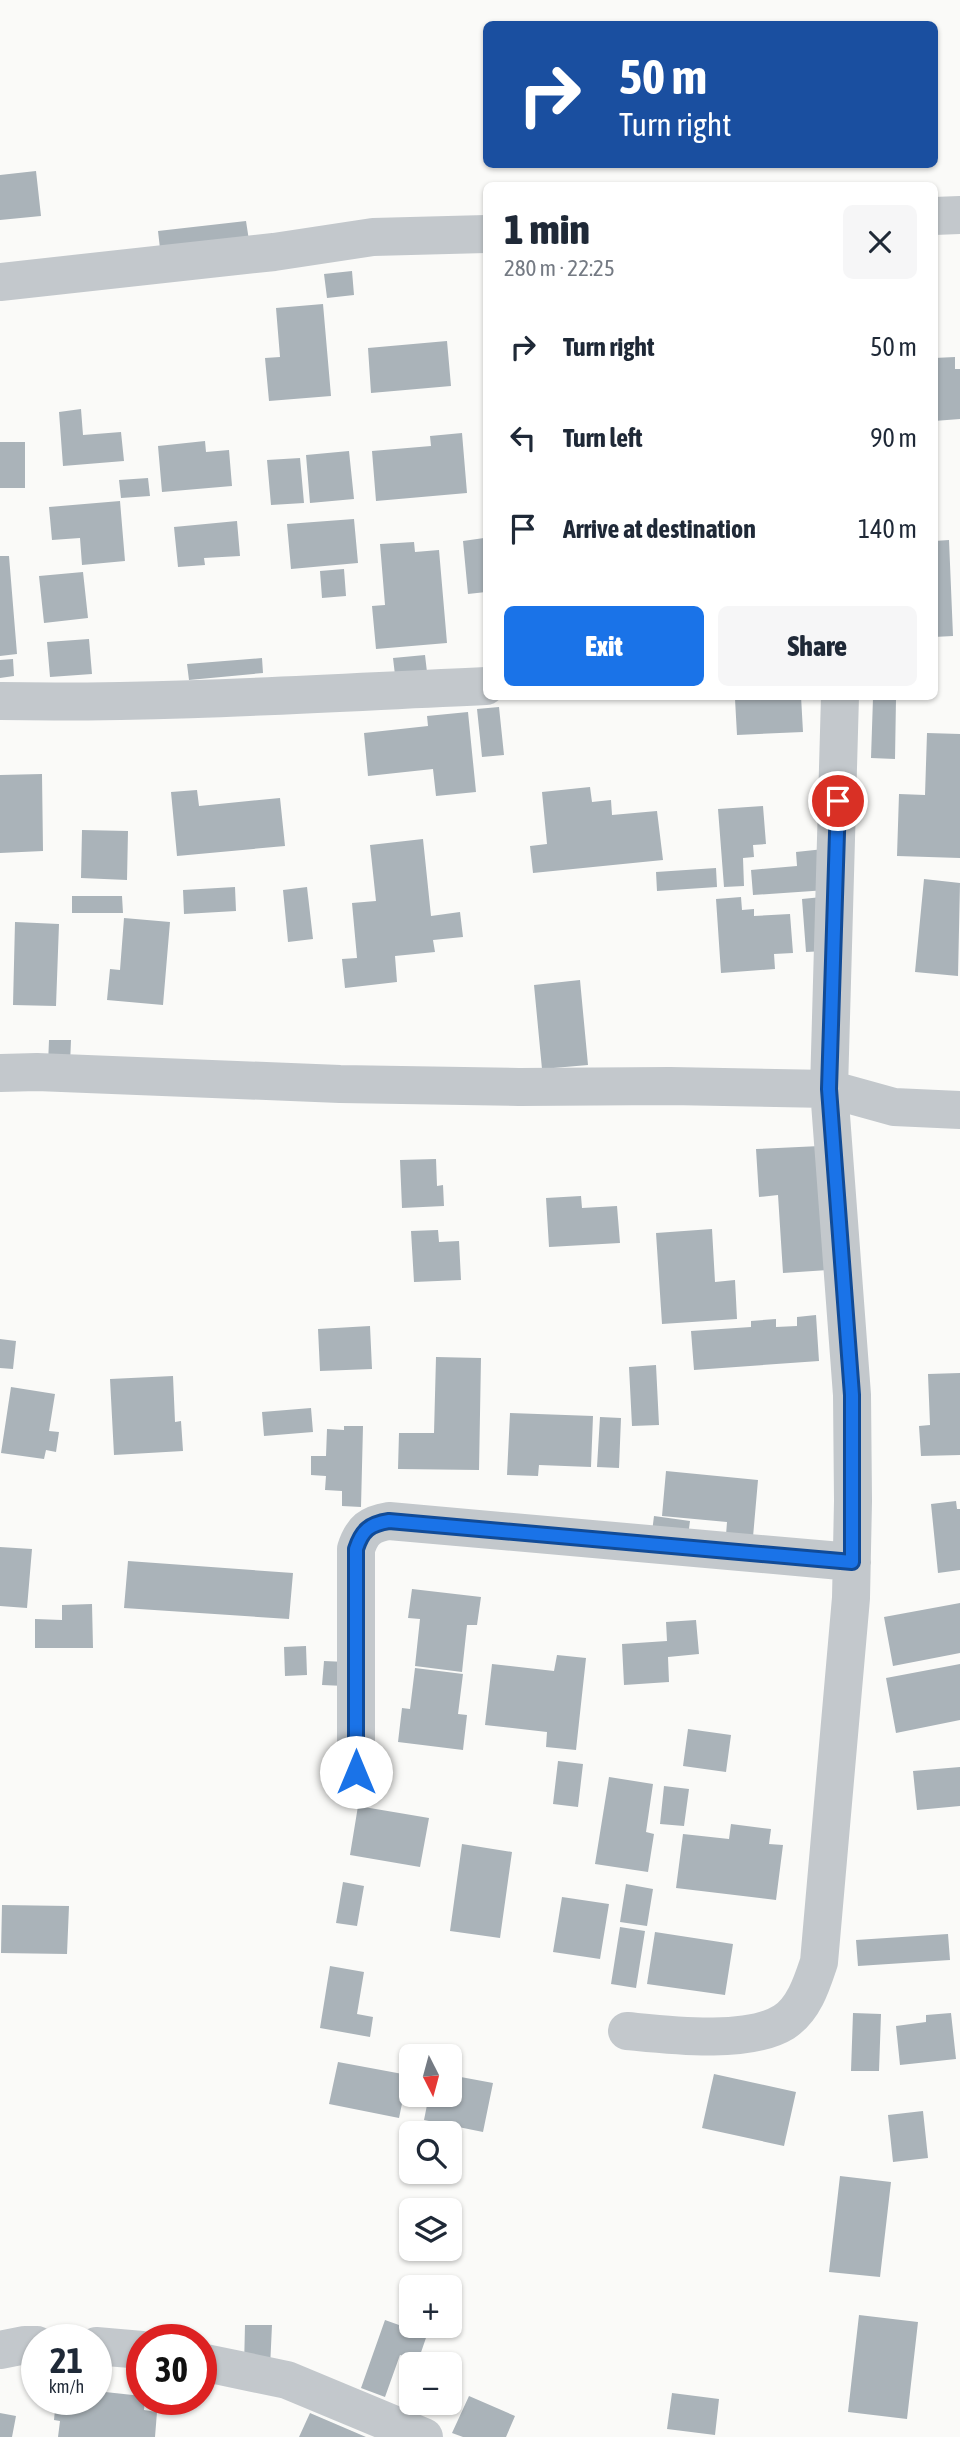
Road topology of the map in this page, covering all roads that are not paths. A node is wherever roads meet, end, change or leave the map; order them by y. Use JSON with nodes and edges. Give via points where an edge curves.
{"nodes":[{"id":1,"x":960,"y":215,"type":"edge"},
{"id":2,"x":938,"y":216,"type":"edge"},
{"id":3,"x":483,"y":234,"type":"edge"},
{"id":4,"x":0,"y":282,"type":"edge"},
{"id":5,"x":483,"y":685,"type":"edge"},
{"id":6,"x":841,"y":700,"type":"edge"},
{"id":7,"x":0,"y":701,"type":"edge"},
{"id":8,"x":0,"y":1073,"type":"edge"},
{"id":9,"x":829,"y":1089,"type":"junction"},
{"id":10,"x":960,"y":1110,"type":"edge"},
{"id":11,"x":852,"y":1562,"type":"junction"},
{"id":12,"x":356,"y":1772,"type":"dead end"},
{"id":13,"x":627,"y":2031,"type":"dead end"},
{"id":14,"x":21,"y":2346,"type":"edge"},
{"id":15,"x":0,"y":2350,"type":"edge"},
{"id":16,"x":217,"y":2365,"type":"edge"},
{"id":17,"x":424,"y":2437,"type":"edge"}],
"edges":[{"from":1,"to":2,"type":"street"},
{"from":3,"to":4,"type":"street","via":[[373,237],[275,253]]},
{"from":5,"to":7,"type":"street","via":[[222,698]]},
{"from":6,"to":9,"type":"street"},
{"from":8,"to":9,"type":"street","via":[[340,1084]]},
{"from":9,"to":10,"type":"street","via":[[894,1107]]},
{"from":9,"to":11,"type":"street","via":[[852,1395]]},
{"from":11,"to":12,"type":"street","via":[[377,1523],[360,1535],[356,1549]]},
{"from":11,"to":13,"type":"street","via":[[819,1962],[812,1984],[796,2011],[770,2028],[715,2037]]},
{"from":14,"to":15,"type":"street"},
{"from":16,"to":17,"type":"street","via":[[287,2380]]}]}
